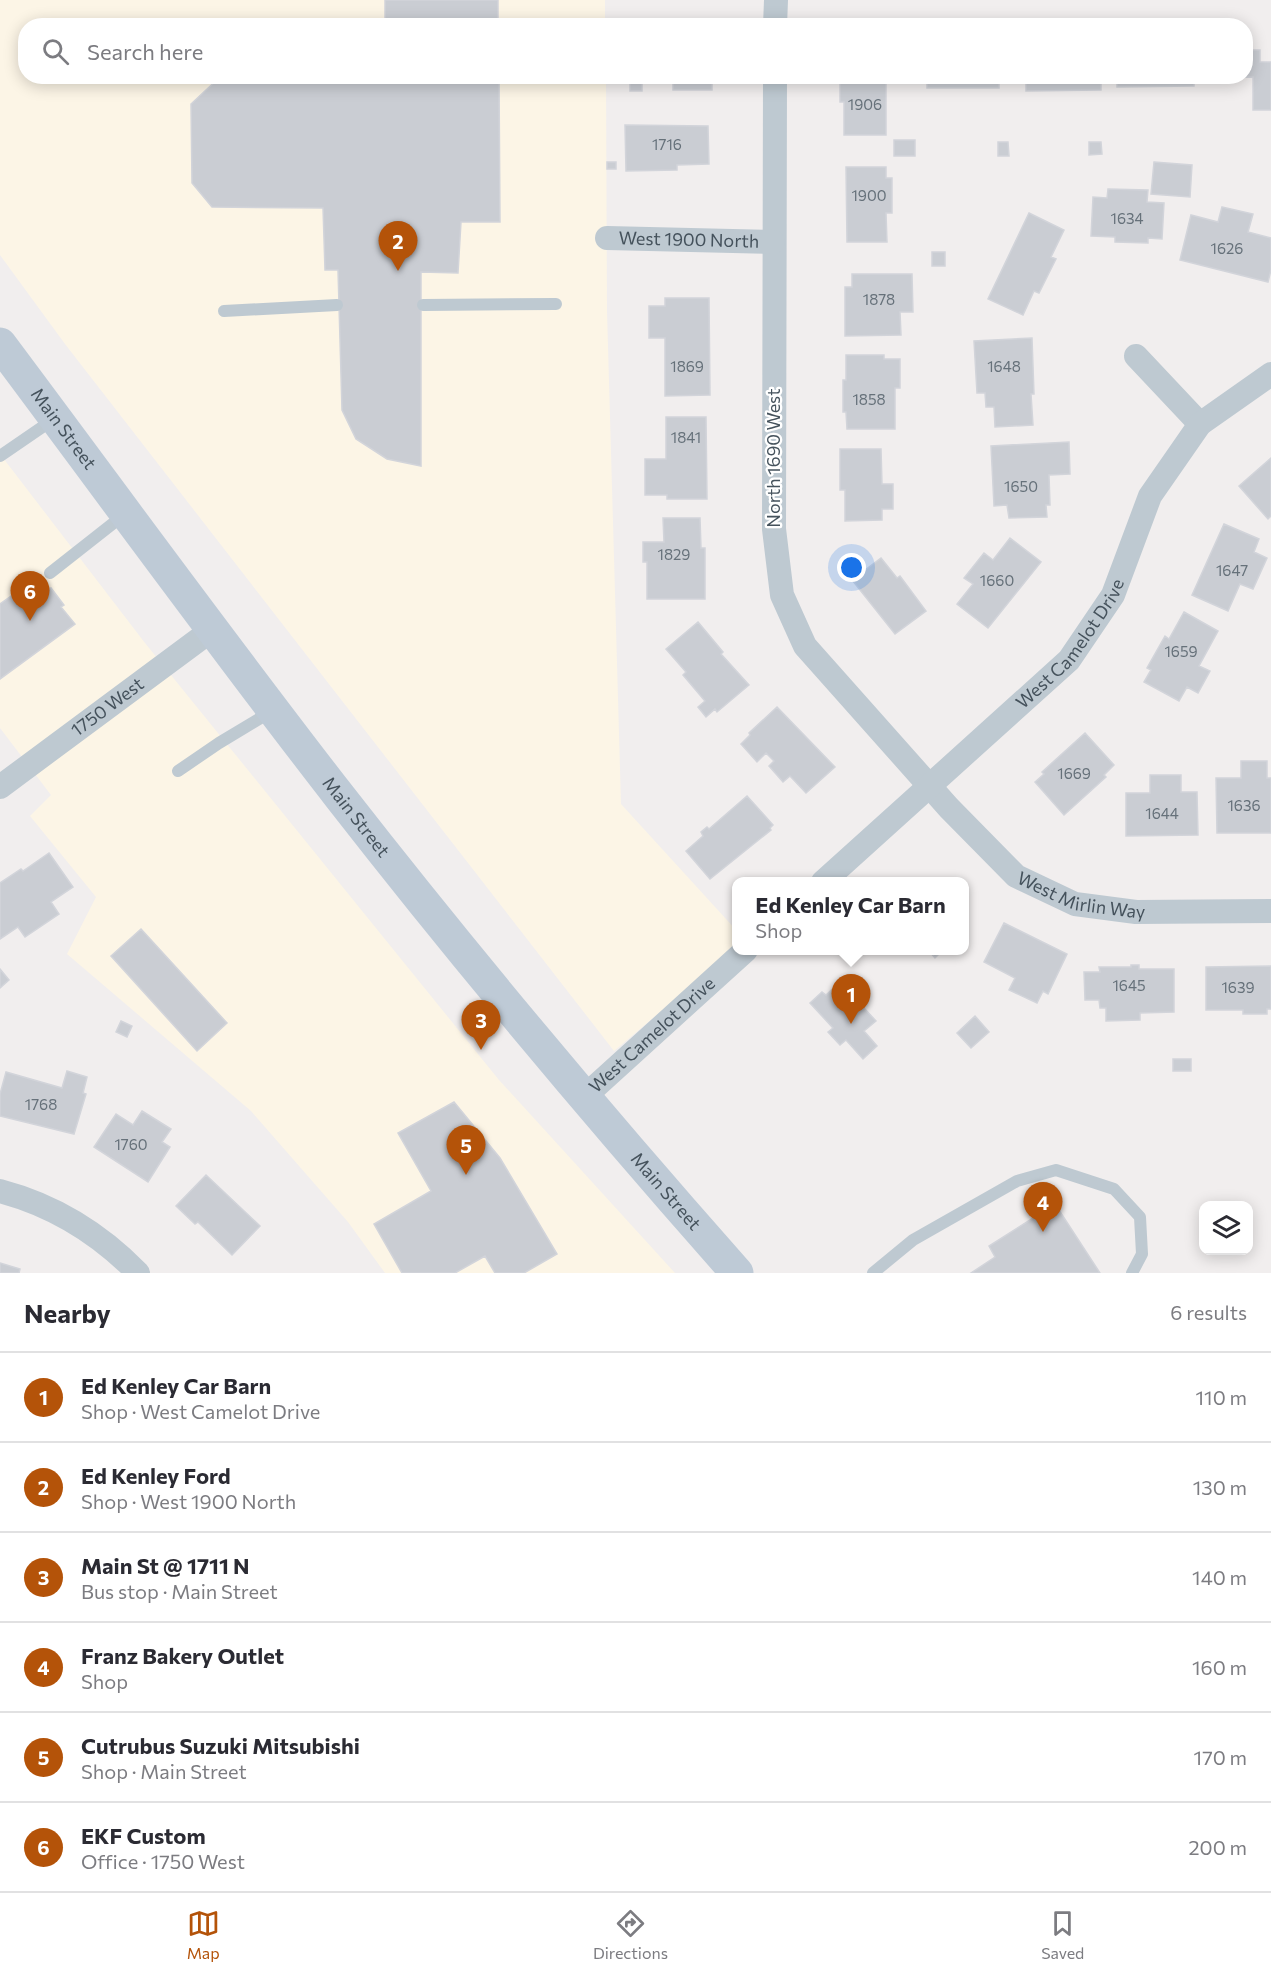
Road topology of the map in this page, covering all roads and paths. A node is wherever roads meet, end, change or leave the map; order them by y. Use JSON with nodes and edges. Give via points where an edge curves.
{"nodes":[{"id":1,"x":776,"y":0,"type":"edge"},
{"id":2,"x":775,"y":18,"type":"edge"},
{"id":3,"x":775,"y":84,"type":"edge"},
{"id":4,"x":607,"y":238,"type":"dead end"},
{"id":5,"x":773,"y":242,"type":"junction"},
{"id":6,"x":556,"y":304,"type":"dead end"},
{"id":7,"x":337,"y":305,"type":"dead end"},
{"id":8,"x":423,"y":305,"type":"dead end"},
{"id":9,"x":224,"y":311,"type":"dead end"},
{"id":10,"x":1,"y":348,"type":"edge"},
{"id":11,"x":1136,"y":356,"type":"dead end"},
{"id":12,"x":1271,"y":374,"type":"edge"},
{"id":13,"x":55,"y":418,"type":"junction"},
{"id":14,"x":1200,"y":424,"type":"junction"},
{"id":15,"x":0,"y":456,"type":"edge"},
{"id":16,"x":126,"y":514,"type":"junction"},
{"id":17,"x":50,"y":573,"type":"dead end"},
{"id":18,"x":213,"y":628,"type":"junction"},
{"id":19,"x":273,"y":710,"type":"junction"},
{"id":20,"x":177,"y":771,"type":"dead end"},
{"id":21,"x":0,"y":787,"type":"edge"},
{"id":22,"x":930,"y":787,"type":"junction"},
{"id":23,"x":829,"y":877,"type":"edge"},
{"id":24,"x":1271,"y":911,"type":"edge"},
{"id":25,"x":742,"y":955,"type":"edge"},
{"id":26,"x":584,"y":1097,"type":"junction"},
{"id":27,"x":0,"y":1191,"type":"edge"},
{"id":28,"x":138,"y":1273,"type":"edge"},
{"id":29,"x":737,"y":1273,"type":"edge"},
{"id":30,"x":873,"y":1273,"type":"edge"},
{"id":31,"x":1132,"y":1273,"type":"edge"}],
"edges":[{"from":1,"to":2,"type":"street"},
{"from":3,"to":5,"type":"street","name":"North 1690 West"},
{"from":4,"to":5,"type":"street","name":"West 1900 North"},
{"from":5,"to":22,"type":"street","name":"North 1690 West","via":[[774,529],[782,596],[805,646]]},
{"from":6,"to":8,"type":"lane"},
{"from":7,"to":9,"type":"lane"},
{"from":10,"to":13,"type":"main road","name":"Main Street"},
{"from":11,"to":14,"type":"street"},
{"from":12,"to":14,"type":"street","name":"West Camelot Drive"},
{"from":13,"to":15,"type":"lane"},
{"from":13,"to":16,"type":"main road","name":"Main Street"},
{"from":14,"to":22,"type":"street","name":"West Camelot Drive","via":[[1150,496],[1113,596],[1069,660]]},
{"from":16,"to":17,"type":"lane"},
{"from":16,"to":18,"type":"main road","name":"Main Street"},
{"from":18,"to":19,"type":"main road","name":"Main Street"},
{"from":18,"to":21,"type":"street","name":"1750 West"},
{"from":19,"to":20,"type":"lane"},
{"from":19,"to":26,"type":"main road","name":"Main Street","via":[[411,887]]},
{"from":22,"to":23,"type":"street","name":"West Camelot Drive"},
{"from":22,"to":24,"type":"street","name":"West Mirlin Way","via":[[1016,876],[1075,904],[1136,912]]},
{"from":25,"to":26,"type":"street","name":"West Camelot Drive"},
{"from":26,"to":29,"type":"main road","name":"Main Street"},
{"from":27,"to":28,"type":"street","via":[[71,1219],[116,1251]]},
{"from":30,"to":31,"type":"lane","via":[[913,1240],[1017,1181],[1056,1170],[1114,1189],[1140,1218],[1142,1254]]}]}
